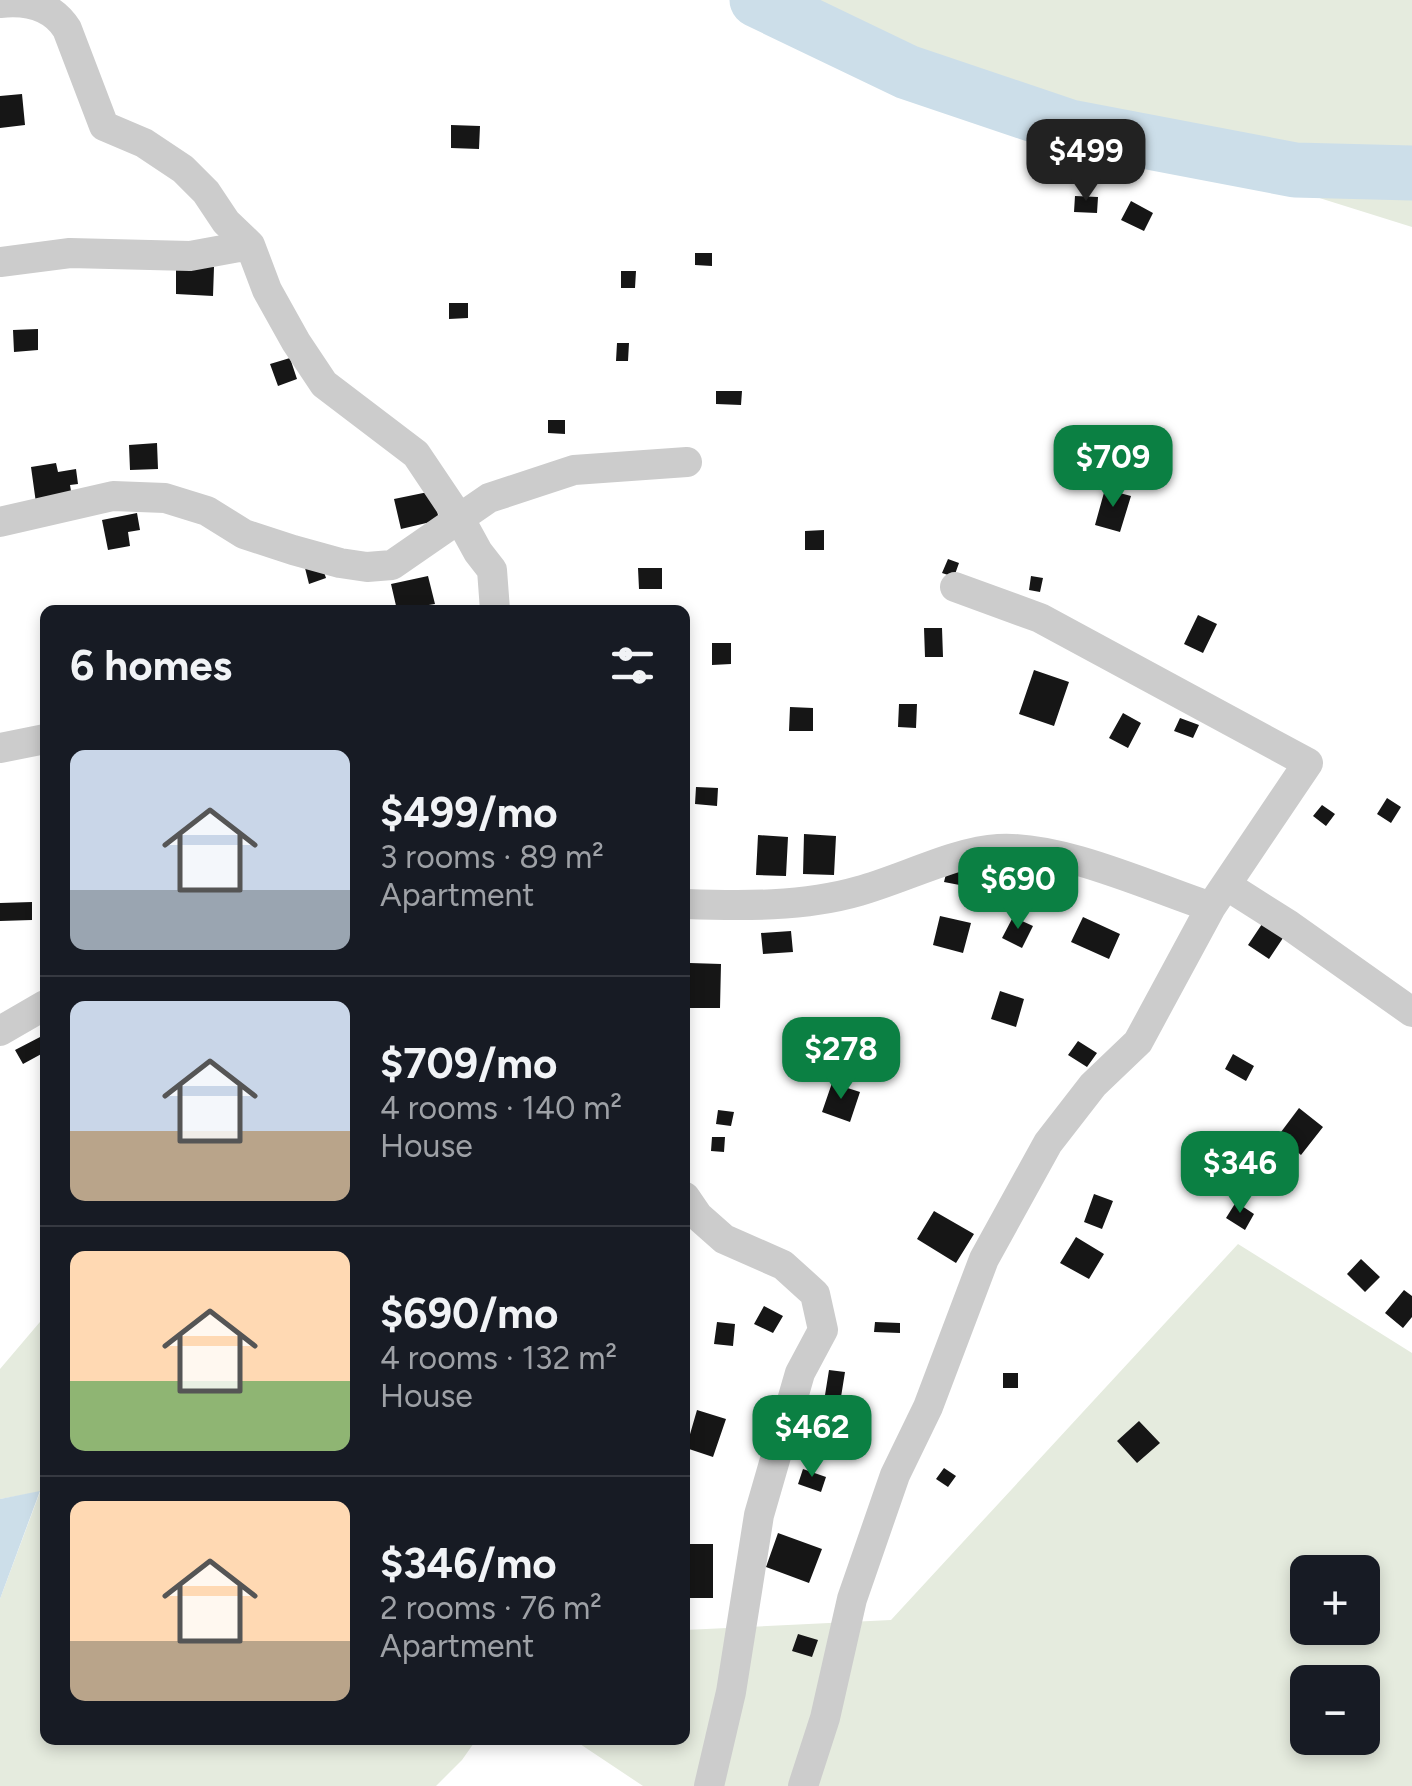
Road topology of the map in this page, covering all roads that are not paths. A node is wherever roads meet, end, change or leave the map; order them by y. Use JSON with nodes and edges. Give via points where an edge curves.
{"nodes":[{"id":1,"x":0,"y":3,"type":"edge"},
{"id":2,"x":250,"y":245,"type":"junction"},
{"id":3,"x":0,"y":262,"type":"edge"},
{"id":4,"x":687,"y":462,"type":"dead end"},
{"id":5,"x":461,"y":520,"type":"junction"},
{"id":6,"x":0,"y":522,"type":"edge"},
{"id":7,"x":955,"y":587,"type":"dead end"},
{"id":8,"x":495,"y":605,"type":"edge"},
{"id":9,"x":40,"y":740,"type":"edge"},
{"id":10,"x":0,"y":748,"type":"edge"},
{"id":11,"x":1218,"y":896,"type":"junction"},
{"id":12,"x":690,"y":904,"type":"edge"},
{"id":13,"x":40,"y":1008,"type":"edge"},
{"id":14,"x":1412,"y":1012,"type":"edge"},
{"id":15,"x":0,"y":1030,"type":"edge"},
{"id":16,"x":690,"y":1205,"type":"edge"},
{"id":17,"x":709,"y":1786,"type":"edge"},
{"id":18,"x":803,"y":1786,"type":"edge"}],
"edges":[{"from":1,"to":2,"type":"street","via":[[40,5],[58,14],[104,126],[183,169]]},
{"from":2,"to":3,"type":"street","via":[[190,256],[70,254]]},
{"from":2,"to":5,"type":"street","via":[[277,307],[324,384],[416,454]]},
{"from":4,"to":5,"type":"street","via":[[574,470],[488,498]]},
{"from":5,"to":6,"type":"street","via":[[392,565],[368,567],[244,534],[207,511],[165,498],[113,496]]},
{"from":5,"to":8,"type":"street","via":[[492,570]]},
{"from":7,"to":11,"type":"street","via":[[1040,618],[1308,763]]},
{"from":9,"to":10,"type":"street"},
{"from":11,"to":12,"type":"street","via":[[1058,856],[998,849],[798,903]]},
{"from":11,"to":14,"type":"street","via":[[1290,926]]},
{"from":11,"to":18,"type":"street","via":[[1138,1042],[1048,1143],[984,1260],[858,1581]]},
{"from":13,"to":15,"type":"street"},
{"from":16,"to":17,"type":"street","via":[[724,1239],[783,1264],[814,1294],[823,1330],[800,1373],[759,1515]]}]}
